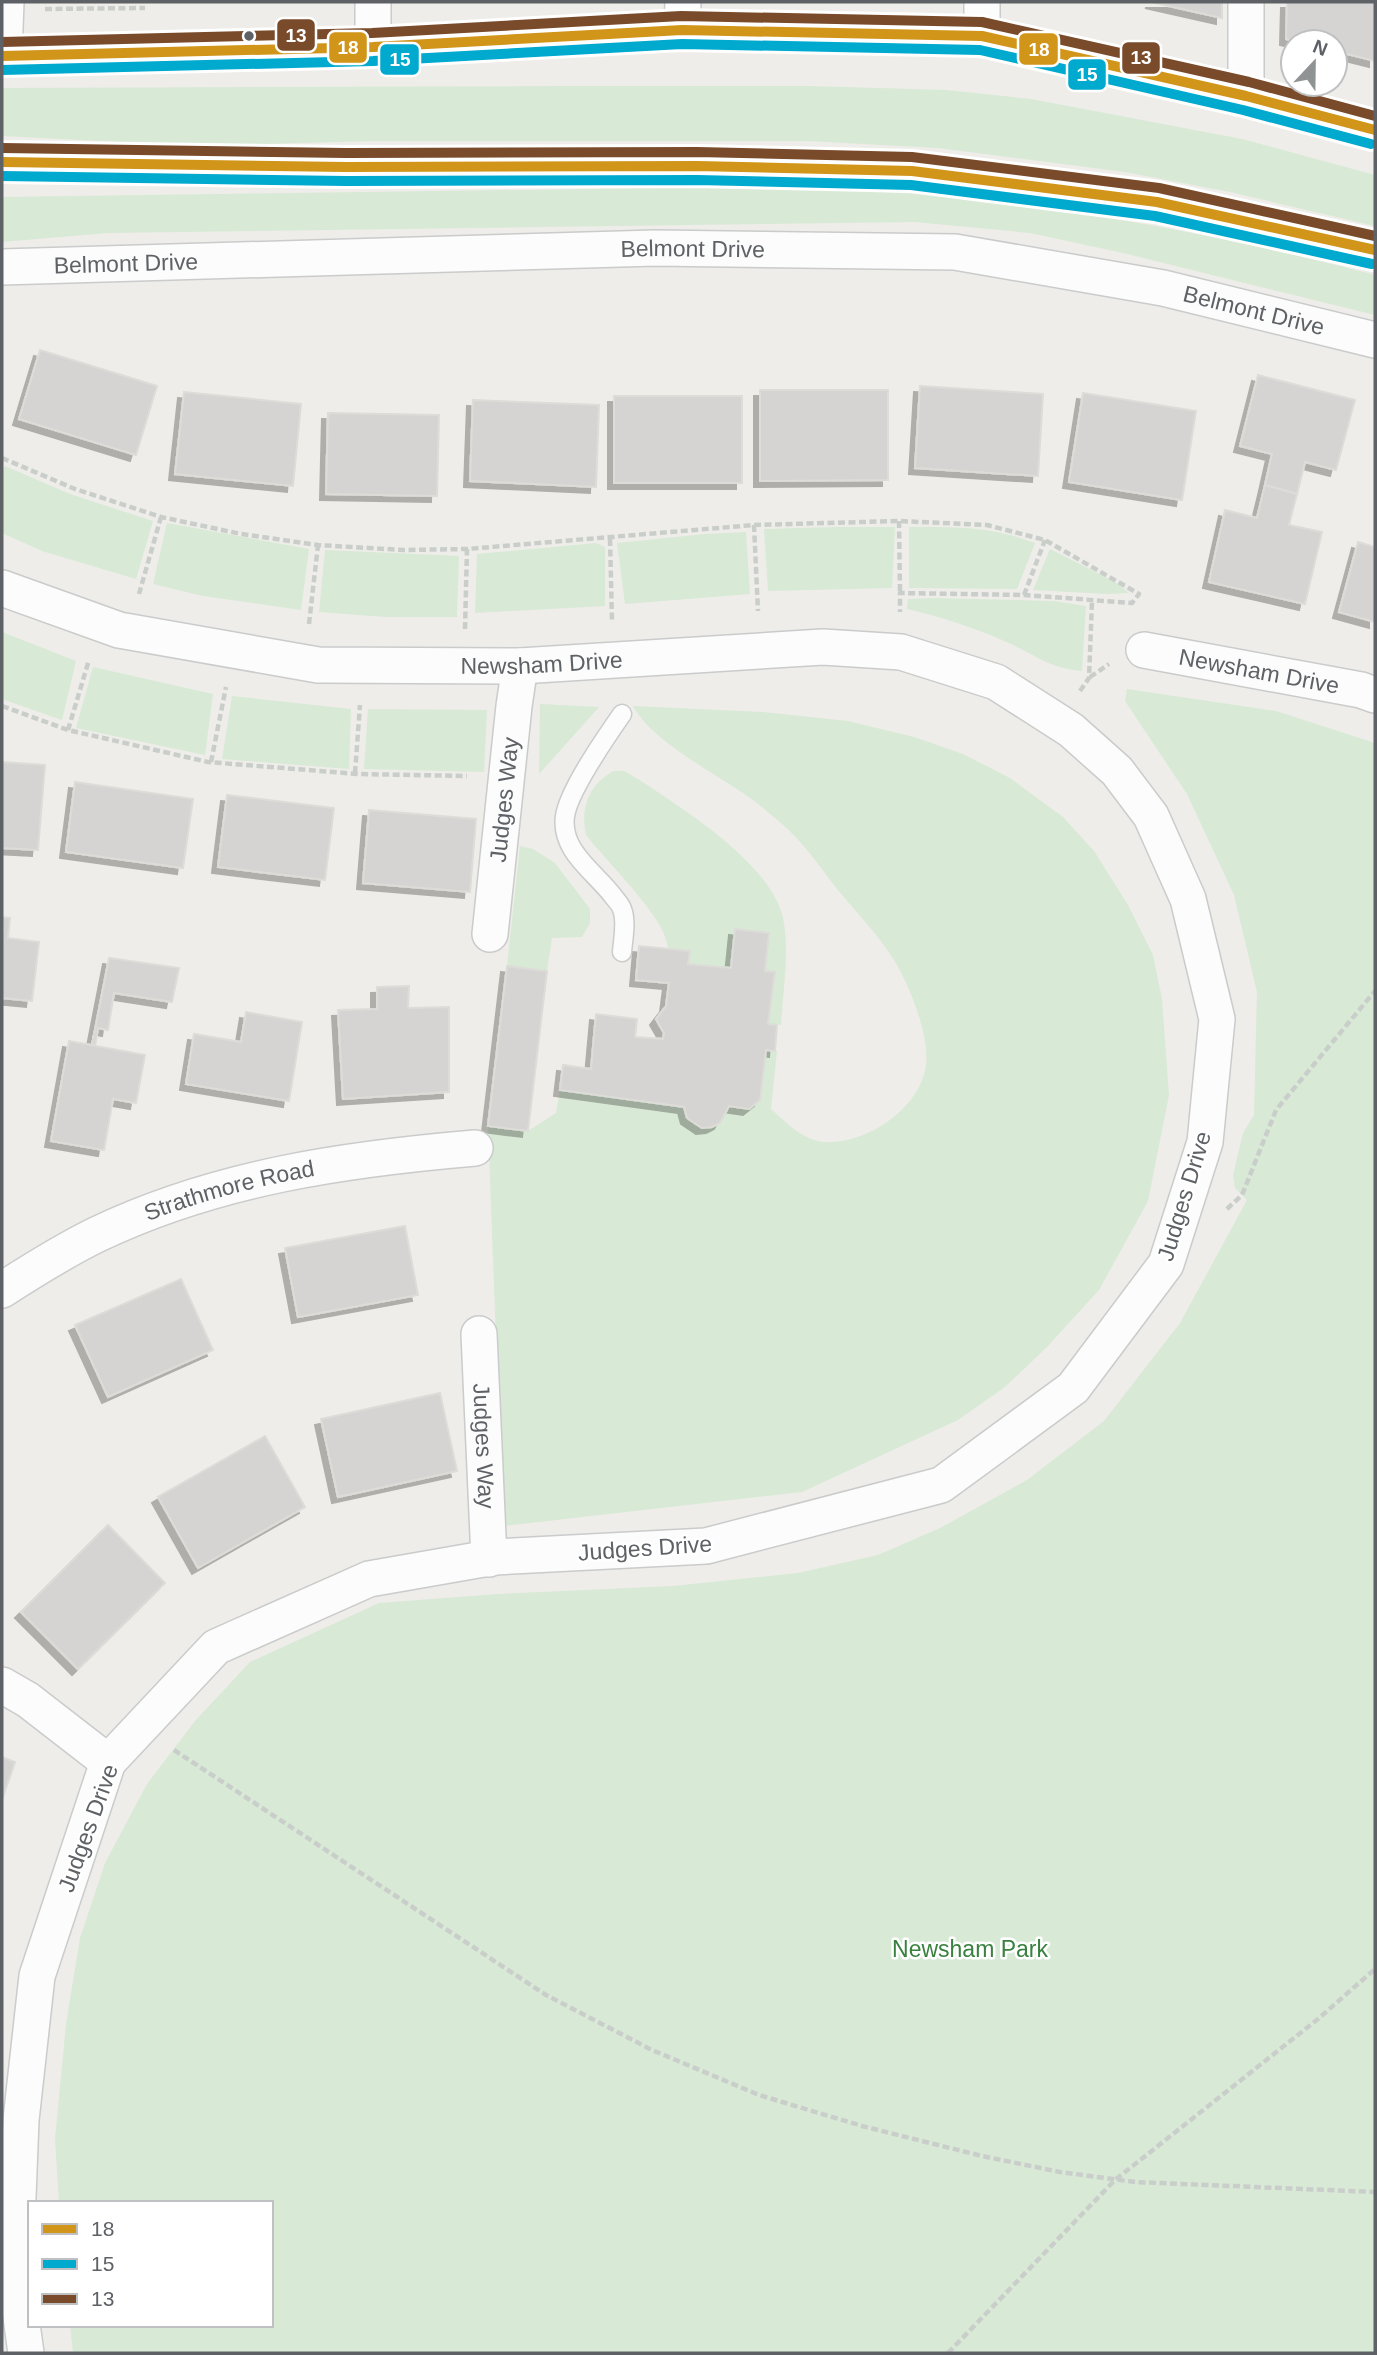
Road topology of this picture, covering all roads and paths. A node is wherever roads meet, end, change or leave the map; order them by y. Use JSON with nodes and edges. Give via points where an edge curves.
{"nodes":[{"id":1,"x":6,"y":2,"type":"edge"},
{"id":2,"x":373,"y":2,"type":"edge"},
{"id":3,"x":1246,"y":2,"type":"edge"},
{"id":4,"x":683,"y":16,"type":"edge"},
{"id":5,"x":982,"y":19,"type":"edge"},
{"id":6,"x":373,"y":47,"type":"junction"},
{"id":7,"x":3,"y":56,"type":"edge"},
{"id":8,"x":1246,"y":96,"type":"junction"},
{"id":9,"x":1375,"y":130,"type":"edge"},
{"id":10,"x":2,"y":162,"type":"edge"},
{"id":11,"x":1375,"y":250,"type":"edge"},
{"id":12,"x":2,"y":267,"type":"edge"},
{"id":13,"x":1375,"y":340,"type":"edge"},
{"id":14,"x":2,"y":459,"type":"edge"},
{"id":15,"x":161,"y":517,"type":"junction"},
{"id":16,"x":899,"y":521,"type":"junction"},
{"id":17,"x":754,"y":525,"type":"junction"},
{"id":18,"x":610,"y":539,"type":"junction"},
{"id":19,"x":1045,"y":540,"type":"junction"},
{"id":20,"x":318,"y":545,"type":"junction"},
{"id":21,"x":467,"y":549,"type":"junction"},
{"id":22,"x":2,"y":588,"type":"edge"},
{"id":23,"x":900,"y":593,"type":"junction"},
{"id":24,"x":1024,"y":595,"type":"junction"},
{"id":25,"x":1092,"y":601,"type":"junction"},
{"id":26,"x":114,"y":627,"type":"junction"},
{"id":27,"x":233,"y":650,"type":"junction"},
{"id":28,"x":1144,"y":650,"type":"dead end"},
{"id":29,"x":760,"y":651,"type":"junction"},
{"id":30,"x":901,"y":652,"type":"junction"},
{"id":31,"x":613,"y":661,"type":"junction"},
{"id":32,"x":304,"y":663,"type":"junction"},
{"id":33,"x":363,"y":665,"type":"junction"},
{"id":34,"x":464,"y":666,"type":"junction"},
{"id":35,"x":520,"y":666,"type":"junction"},
{"id":36,"x":1375,"y":695,"type":"edge"},
{"id":37,"x":2,"y":706,"type":"edge"},
{"id":38,"x":622,"y":714,"type":"dead end"},
{"id":39,"x":1065,"y":726,"type":"junction"},
{"id":40,"x":68,"y":730,"type":"junction"},
{"id":41,"x":211,"y":762,"type":"junction"},
{"id":42,"x":355,"y":774,"type":"junction"},
{"id":43,"x":506,"y":777,"type":"junction"},
{"id":44,"x":490,"y":934,"type":"dead end"},
{"id":45,"x":622,"y":952,"type":"dead end"},
{"id":46,"x":1375,"y":991,"type":"edge"},
{"id":47,"x":475,"y":1148,"type":"dead end"},
{"id":48,"x":1223,"y":1213,"type":"dead end"},
{"id":49,"x":2,"y":1290,"type":"edge"},
{"id":50,"x":479,"y":1334,"type":"dead end"},
{"id":51,"x":489,"y":1559,"type":"junction"},
{"id":52,"x":2,"y":1685,"type":"edge"},
{"id":53,"x":141,"y":1728,"type":"junction"},
{"id":54,"x":108,"y":1762,"type":"junction"},
{"id":55,"x":1375,"y":1969,"type":"edge"},
{"id":56,"x":1115,"y":2180,"type":"junction"},
{"id":57,"x":1375,"y":2192,"type":"edge"},
{"id":58,"x":26,"y":2353,"type":"edge"},
{"id":59,"x":948,"y":2353,"type":"edge"}],
"edges":[{"from":1,"to":7,"type":"street"},
{"from":2,"to":6,"type":"street"},
{"from":3,"to":8,"type":"street"},
{"from":4,"to":5,"type":"highway"},
{"from":4,"to":6,"type":"highway"},
{"from":5,"to":8,"type":"highway"},
{"from":6,"to":7,"type":"highway"},
{"from":8,"to":9,"type":"highway"},
{"from":10,"to":11,"type":"highway","via":[[912,171],[1157,202]]},
{"from":12,"to":13,"type":"street","name":"Belmont Drive","via":[[655,248],[955,252],[1163,288]]},
{"from":14,"to":15,"type":"path"},
{"from":15,"to":20,"type":"path"},
{"from":15,"to":26,"type":"path"},
{"from":16,"to":17,"type":"path"},
{"from":16,"to":19,"type":"path","via":[[987,525]]},
{"from":16,"to":23,"type":"path"},
{"from":17,"to":18,"type":"path"},
{"from":17,"to":29,"type":"path"},
{"from":18,"to":21,"type":"path"},
{"from":18,"to":31,"type":"path"},
{"from":19,"to":24,"type":"path"},
{"from":19,"to":25,"type":"path","via":[[1139,594],[1132,603]]},
{"from":20,"to":21,"type":"path"},
{"from":20,"to":32,"type":"path"},
{"from":21,"to":34,"type":"path"},
{"from":22,"to":26,"type":"street","name":"Newsham Drive"},
{"from":23,"to":24,"type":"path"},
{"from":23,"to":30,"type":"path"},
{"from":24,"to":25,"type":"path"},
{"from":25,"to":39,"type":"path","via":[[1089,678]]},
{"from":26,"to":27,"type":"street","name":"Newsham Drive"},
{"from":26,"to":40,"type":"path"},
{"from":27,"to":32,"type":"street","name":"Newsham Drive"},
{"from":27,"to":41,"type":"path"},
{"from":28,"to":36,"type":"street","name":"Newsham Drive"},
{"from":29,"to":30,"type":"street","name":"Newsham Drive","via":[[823,647]]},
{"from":29,"to":31,"type":"street","name":"Newsham Drive"},
{"from":30,"to":39,"type":"street","name":"Newsham Drive","via":[[996,682]]},
{"from":31,"to":35,"type":"street","name":"Newsham Drive"},
{"from":32,"to":33,"type":"street","name":"Newsham Drive"},
{"from":33,"to":34,"type":"street","name":"Newsham Drive"},
{"from":33,"to":42,"type":"path"},
{"from":34,"to":35,"type":"street","name":"Newsham Drive"},
{"from":35,"to":43,"type":"street","name":"Judges Way"},
{"from":37,"to":40,"type":"path"},
{"from":38,"to":45,"type":"lane","via":[[577,786],[565,817],[567,842],[622,909]]},
{"from":39,"to":51,"type":"street","name":"Judges Drive","via":[[1117,771],[1152,816],[1188,899],[1217,1019],[1205,1142],[1166,1264],[1073,1388],[941,1485],[706,1546]]},
{"from":40,"to":41,"type":"path"},
{"from":41,"to":42,"type":"path"},
{"from":42,"to":43,"type":"path"},
{"from":43,"to":44,"type":"street","name":"Judges Way"},
{"from":46,"to":48,"type":"path","via":[[1276,1110],[1242,1195]]},
{"from":47,"to":49,"type":"street","name":"Strathmore Road","via":[[380,1156],[286,1172],[196,1195],[98,1234]]},
{"from":50,"to":51,"type":"street","name":"Judges Way"},
{"from":51,"to":53,"type":"street","name":"Judges Drive","via":[[369,1579],[216,1647]]},
{"from":52,"to":54,"type":"street"},
{"from":53,"to":54,"type":"street","name":"Judges Drive"},
{"from":53,"to":56,"type":"path","via":[[546,1996],[652,2050],[759,2095],[862,2126],[982,2156]]},
{"from":54,"to":58,"type":"street","name":"Judges Drive","via":[[37,1976],[21,2120],[15,2274]]},
{"from":55,"to":56,"type":"path"},
{"from":56,"to":57,"type":"path"},
{"from":56,"to":59,"type":"path"}]}
